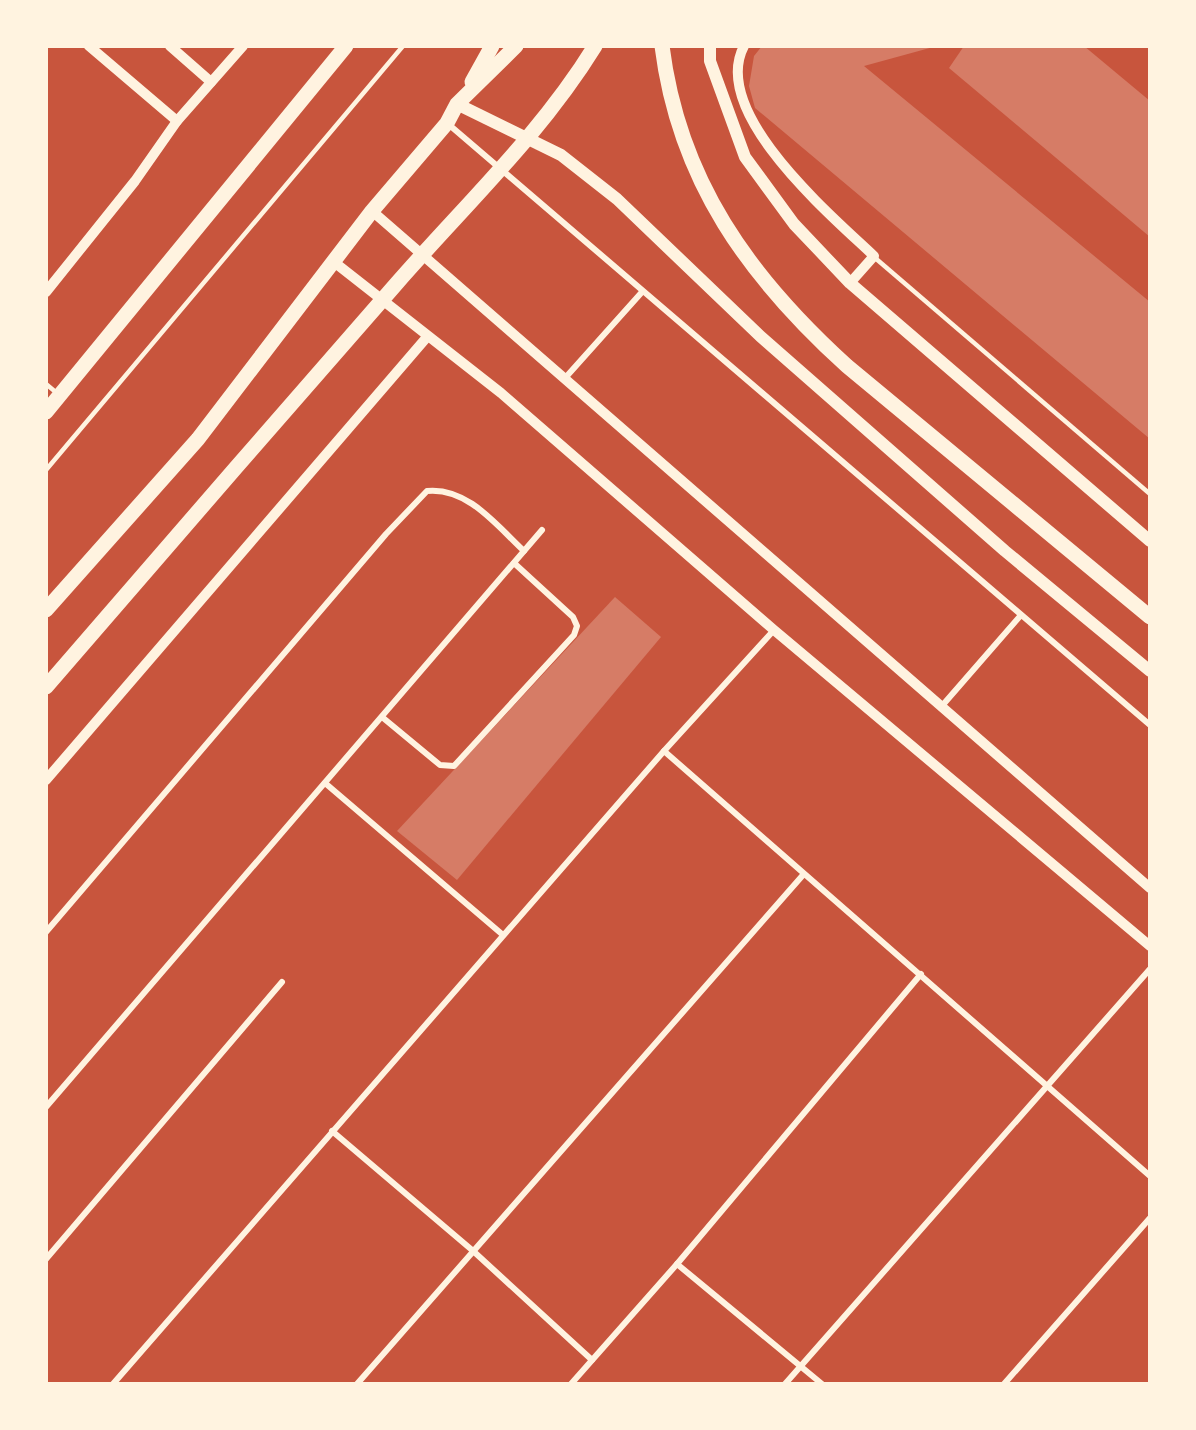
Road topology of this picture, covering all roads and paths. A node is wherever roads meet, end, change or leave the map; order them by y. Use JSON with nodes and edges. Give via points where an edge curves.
{"nodes":[{"id":1,"x":89,"y":46,"type":"edge"},
{"id":2,"x":170,"y":46,"type":"edge"},
{"id":3,"x":243,"y":46,"type":"edge"},
{"id":4,"x":346,"y":46,"type":"edge"},
{"id":5,"x":403,"y":46,"type":"edge"},
{"id":6,"x":492,"y":46,"type":"edge"},
{"id":7,"x":516,"y":46,"type":"edge"},
{"id":8,"x":595,"y":46,"type":"edge"},
{"id":9,"x":663,"y":46,"type":"edge"},
{"id":10,"x":710,"y":46,"type":"edge"},
{"id":11,"x":744,"y":46,"type":"edge"},
{"id":12,"x":211,"y":82,"type":"junction"},
{"id":13,"x":459,"y":102,"type":"junction"},
{"id":14,"x":177,"y":122,"type":"junction"},
{"id":15,"x":447,"y":123,"type":"junction"},
{"id":16,"x":372,"y":211,"type":"junction"},
{"id":17,"x":874,"y":256,"type":"junction"},
{"id":18,"x":334,"y":262,"type":"junction"},
{"id":19,"x":850,"y":284,"type":"junction"},
{"id":20,"x":46,"y":292,"type":"edge"},
{"id":21,"x":642,"y":292,"type":"junction"},
{"id":22,"x":427,"y":337,"type":"junction"},
{"id":23,"x":566,"y":377,"type":"junction"},
{"id":24,"x":46,"y":384,"type":"edge"},
{"id":25,"x":60,"y":396,"type":"junction"},
{"id":26,"x":46,"y":412,"type":"edge"},
{"id":27,"x":46,"y":470,"type":"edge"},
{"id":28,"x":1149,"y":494,"type":"edge"},
{"id":29,"x":543,"y":530,"type":"dead end"},
{"id":30,"x":1149,"y":541,"type":"edge"},
{"id":31,"x":524,"y":551,"type":"junction"},
{"id":32,"x":514,"y":563,"type":"junction"},
{"id":33,"x":46,"y":610,"type":"edge"},
{"id":34,"x":1021,"y":615,"type":"junction"},
{"id":35,"x":1149,"y":617,"type":"edge"},
{"id":36,"x":774,"y":630,"type":"junction"},
{"id":37,"x":1149,"y":671,"type":"edge"},
{"id":38,"x":46,"y":687,"type":"edge"},
{"id":39,"x":940,"y":708,"type":"junction"},
{"id":40,"x":382,"y":717,"type":"junction"},
{"id":41,"x":1149,"y":725,"type":"edge"},
{"id":42,"x":664,"y":751,"type":"junction"},
{"id":43,"x":46,"y":780,"type":"edge"},
{"id":44,"x":325,"y":783,"type":"junction"},
{"id":45,"x":803,"y":875,"type":"junction"},
{"id":46,"x":1149,"y":888,"type":"edge"},
{"id":47,"x":46,"y":932,"type":"edge"},
{"id":48,"x":503,"y":935,"type":"junction"},
{"id":49,"x":1149,"y":946,"type":"edge"},
{"id":50,"x":1149,"y":969,"type":"edge"},
{"id":51,"x":921,"y":974,"type":"junction"},
{"id":52,"x":282,"y":982,"type":"dead end"},
{"id":53,"x":1047,"y":1085,"type":"junction"},
{"id":54,"x":46,"y":1107,"type":"edge"},
{"id":55,"x":332,"y":1131,"type":"junction"},
{"id":56,"x":1149,"y":1176,"type":"edge"},
{"id":57,"x":1149,"y":1218,"type":"edge"},
{"id":58,"x":472,"y":1250,"type":"junction"},
{"id":59,"x":46,"y":1259,"type":"edge"},
{"id":60,"x":677,"y":1264,"type":"junction"},
{"id":61,"x":592,"y":1360,"type":"junction"},
{"id":62,"x":801,"y":1366,"type":"junction"},
{"id":63,"x":113,"y":1383,"type":"edge"},
{"id":64,"x":357,"y":1383,"type":"edge"},
{"id":65,"x":571,"y":1383,"type":"edge"},
{"id":66,"x":785,"y":1383,"type":"edge"},
{"id":67,"x":822,"y":1383,"type":"edge"},
{"id":68,"x":1004,"y":1383,"type":"edge"}],
"edges":[{"from":1,"to":14,"type":"street"},
{"from":2,"to":12,"type":"street"},
{"from":3,"to":12,"type":"street"},
{"from":4,"to":25,"type":"main road"},
{"from":5,"to":27,"type":"lane"},
{"from":6,"to":13,"type":"main road"},
{"from":7,"to":13,"type":"main road"},
{"from":8,"to":38,"type":"main road","via":[[525,143],[399,280]]},
{"from":9,"to":35,"type":"main road","via":[[667,81],[683,138],[720,221],[760,278],[803,326],[847,366]]},
{"from":10,"to":19,"type":"main road","via":[[713,71],[745,158],[794,224]]},
{"from":11,"to":17,"type":"street","via":[[736,60],[741,96],[757,131],[805,189]]},
{"from":12,"to":14,"type":"street"},
{"from":13,"to":15,"type":"main road"},
{"from":13,"to":37,"type":"main road","via":[[561,155],[624,206],[760,336],[1005,551]]},
{"from":14,"to":20,"type":"street"},
{"from":15,"to":16,"type":"main road"},
{"from":15,"to":21,"type":"street"},
{"from":16,"to":18,"type":"main road"},
{"from":16,"to":23,"type":"street"},
{"from":17,"to":19,"type":"street"},
{"from":17,"to":28,"type":"lane"},
{"from":18,"to":22,"type":"street"},
{"from":18,"to":33,"type":"main road","via":[[198,439]]},
{"from":19,"to":30,"type":"main road"},
{"from":21,"to":23,"type":"street"},
{"from":21,"to":34,"type":"street"},
{"from":22,"to":36,"type":"street","via":[[501,393]]},
{"from":22,"to":43,"type":"street"},
{"from":23,"to":39,"type":"street"},
{"from":24,"to":25,"type":"lane"},
{"from":25,"to":26,"type":"main road"},
{"from":29,"to":31,"type":"street"},
{"from":31,"to":32,"type":"street"},
{"from":31,"to":47,"type":"street","via":[[464,498],[438,490],[427,491]]},
{"from":32,"to":40,"type":"street"},
{"from":32,"to":40,"type":"street","via":[[573,617],[577,626],[574,635],[454,766],[440,765]]},
{"from":34,"to":39,"type":"street"},
{"from":34,"to":41,"type":"street"},
{"from":36,"to":42,"type":"street"},
{"from":36,"to":49,"type":"street"},
{"from":39,"to":46,"type":"street"},
{"from":40,"to":44,"type":"street"},
{"from":42,"to":45,"type":"street"},
{"from":42,"to":48,"type":"street"},
{"from":44,"to":48,"type":"street"},
{"from":44,"to":54,"type":"street"},
{"from":45,"to":51,"type":"street"},
{"from":45,"to":58,"type":"street"},
{"from":48,"to":55,"type":"street"},
{"from":50,"to":53,"type":"street"},
{"from":51,"to":53,"type":"street"},
{"from":51,"to":60,"type":"street"},
{"from":52,"to":59,"type":"street"},
{"from":53,"to":56,"type":"street"},
{"from":53,"to":62,"type":"street"},
{"from":55,"to":58,"type":"street"},
{"from":55,"to":63,"type":"street"},
{"from":57,"to":68,"type":"street"},
{"from":58,"to":61,"type":"street"},
{"from":58,"to":64,"type":"street"},
{"from":60,"to":61,"type":"street"},
{"from":60,"to":62,"type":"street"},
{"from":61,"to":65,"type":"street"},
{"from":62,"to":66,"type":"street"},
{"from":62,"to":67,"type":"street"}]}
